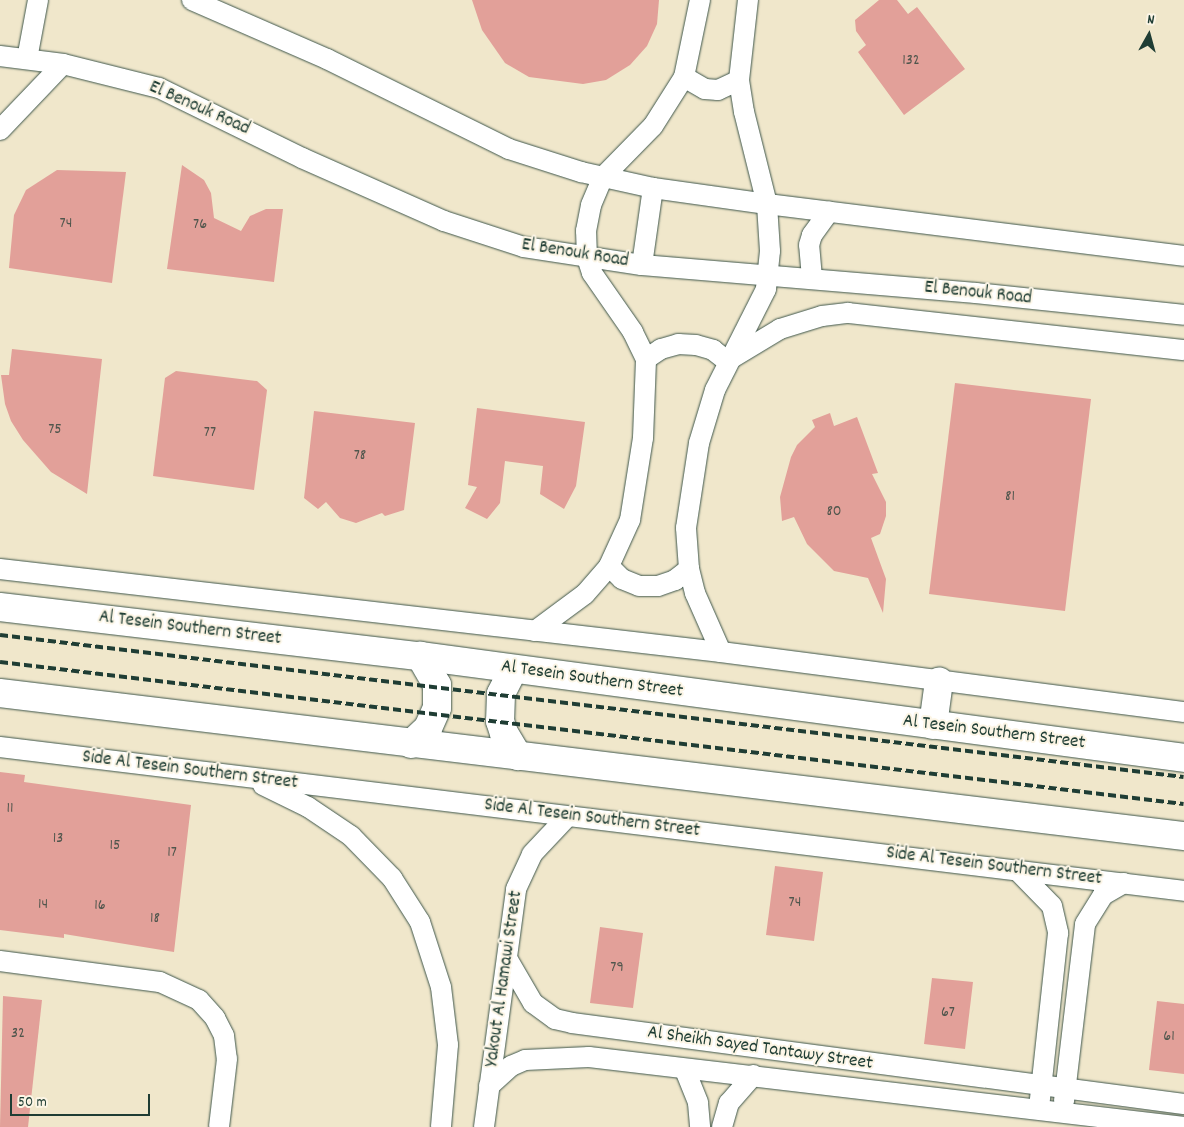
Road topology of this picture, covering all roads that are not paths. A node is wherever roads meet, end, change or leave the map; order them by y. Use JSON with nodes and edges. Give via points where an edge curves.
{"nodes":[{"id":1,"x":38,"y":0,"type":"edge"},
{"id":2,"x":192,"y":0,"type":"edge"},
{"id":3,"x":700,"y":0,"type":"edge"},
{"id":4,"x":748,"y":0,"type":"edge"},
{"id":5,"x":0,"y":56,"type":"edge"},
{"id":6,"x":27,"y":60,"type":"junction"},
{"id":7,"x":63,"y":64,"type":"junction"},
{"id":8,"x":684,"y":77,"type":"junction"},
{"id":9,"x":739,"y":80,"type":"junction"},
{"id":10,"x":0,"y":130,"type":"edge"},
{"id":11,"x":603,"y":177,"type":"junction"},
{"id":12,"x":653,"y":188,"type":"junction"},
{"id":13,"x":767,"y":204,"type":"junction"},
{"id":14,"x":829,"y":212,"type":"junction"},
{"id":15,"x":1184,"y":256,"type":"edge"},
{"id":16,"x":587,"y":258,"type":"junction"},
{"id":17,"x":642,"y":265,"type":"junction"},
{"id":18,"x":767,"y":274,"type":"junction"},
{"id":19,"x":812,"y":278,"type":"junction"},
{"id":20,"x":884,"y":285,"type":"junction"},
{"id":21,"x":882,"y":315,"type":"junction"},
{"id":22,"x":1184,"y":315,"type":"edge"},
{"id":23,"x":1184,"y":350,"type":"edge"},
{"id":24,"x":646,"y":360,"type":"junction"},
{"id":25,"x":728,"y":361,"type":"junction"},
{"id":26,"x":0,"y":555,"type":"edge"},
{"id":27,"x":609,"y":566,"type":"junction"},
{"id":28,"x":689,"y":569,"type":"junction"},
{"id":29,"x":0,"y":570,"type":"edge"},
{"id":30,"x":23,"y":572,"type":"junction"},
{"id":31,"x":0,"y":607,"type":"edge"},
{"id":32,"x":535,"y":631,"type":"junction"},
{"id":33,"x":721,"y":652,"type":"junction"},
{"id":34,"x":420,"y":656,"type":"junction"},
{"id":35,"x":513,"y":670,"type":"junction"},
{"id":36,"x":939,"y":680,"type":"junction"},
{"id":37,"x":0,"y":693,"type":"edge"},
{"id":38,"x":1184,"y":712,"type":"edge"},
{"id":39,"x":933,"y":725,"type":"junction"},
{"id":40,"x":411,"y":744,"type":"junction"},
{"id":41,"x":0,"y":747,"type":"edge"},
{"id":42,"x":518,"y":756,"type":"junction"},
{"id":43,"x":1184,"y":758,"type":"edge"},
{"id":44,"x":250,"y":779,"type":"junction"},
{"id":45,"x":567,"y":817,"type":"junction"},
{"id":46,"x":1184,"y":836,"type":"edge"},
{"id":47,"x":1018,"y":870,"type":"junction"},
{"id":48,"x":1124,"y":883,"type":"junction"},
{"id":49,"x":1184,"y":891,"type":"edge"},
{"id":50,"x":508,"y":960,"type":"junction"},
{"id":51,"x":0,"y":961,"type":"edge"},
{"id":52,"x":685,"y":1070,"type":"junction"},
{"id":53,"x":753,"y":1076,"type":"junction"},
{"id":54,"x":489,"y":1086,"type":"junction"},
{"id":55,"x":1042,"y":1086,"type":"junction"},
{"id":56,"x":1065,"y":1089,"type":"junction"},
{"id":57,"x":1184,"y":1104,"type":"edge"},
{"id":58,"x":1040,"y":1110,"type":"junction"},
{"id":59,"x":1062,"y":1113,"type":"junction"},
{"id":60,"x":219,"y":1127,"type":"edge"},
{"id":61,"x":441,"y":1127,"type":"edge"},
{"id":62,"x":484,"y":1127,"type":"edge"},
{"id":63,"x":700,"y":1127,"type":"edge"},
{"id":64,"x":722,"y":1127,"type":"edge"},
{"id":65,"x":1184,"y":1127,"type":"edge"}],
"edges":[{"from":1,"to":6,"type":"street"},
{"from":2,"to":11,"type":"street","via":[[327,59],[509,149]]},
{"from":3,"to":8,"type":"street"},
{"from":4,"to":9,"type":"street"},
{"from":5,"to":6,"type":"street","name":"El Benouk Road"},
{"from":6,"to":7,"type":"street","name":"El Benouk Road"},
{"from":7,"to":10,"type":"street"},
{"from":7,"to":16,"type":"street","name":"El Benouk Road","via":[[159,88],[302,158],[464,229],[524,247]]},
{"from":8,"to":9,"type":"street","via":[[705,89],[718,90]]},
{"from":8,"to":11,"type":"street","via":[[653,126]]},
{"from":9,"to":13,"type":"street"},
{"from":11,"to":12,"type":"street"},
{"from":11,"to":16,"type":"street","via":[[590,205],[586,231]]},
{"from":12,"to":13,"type":"street"},
{"from":12,"to":17,"type":"street"},
{"from":13,"to":14,"type":"street"},
{"from":13,"to":18,"type":"street","via":[[770,243]]},
{"from":14,"to":15,"type":"street"},
{"from":14,"to":19,"type":"street","via":[[812,235]]},
{"from":16,"to":17,"type":"street","name":"El Benouk Road"},
{"from":16,"to":24,"type":"street","via":[[592,273],[633,332]]},
{"from":17,"to":18,"type":"street","name":"El Benouk Road"},
{"from":18,"to":19,"type":"street","name":"El Benouk Road"},
{"from":18,"to":25,"type":"street","via":[[761,304]]},
{"from":19,"to":20,"type":"street","name":"El Benouk Road"},
{"from":20,"to":21,"type":"street"},
{"from":20,"to":22,"type":"street","name":"El Benouk Road"},
{"from":21,"to":23,"type":"street"},
{"from":21,"to":25,"type":"street","via":[[848,314],[800,321],[764,337]]},
{"from":24,"to":25,"type":"street","via":[[661,349],[678,344],[713,350]]},
{"from":24,"to":27,"type":"street","via":[[643,438],[630,520]]},
{"from":25,"to":28,"type":"street","via":[[715,390],[694,464],[686,528]]},
{"from":26,"to":30,"type":"street"},
{"from":27,"to":28,"type":"street","via":[[622,579],[648,586],[675,580]]},
{"from":27,"to":32,"type":"street","via":[[585,594]]},
{"from":28,"to":33,"type":"street","via":[[699,603]]},
{"from":29,"to":30,"type":"street"},
{"from":30,"to":32,"type":"street"},
{"from":31,"to":34,"type":"highway","name":"Al Tesein Southern Street"},
{"from":32,"to":33,"type":"street"},
{"from":33,"to":36,"type":"street"},
{"from":34,"to":35,"type":"highway","name":"Al Tesein Southern Street"},
{"from":34,"to":40,"type":"highway","via":[[434,674],[438,702],[428,728]]},
{"from":35,"to":39,"type":"highway","name":"Al Tesein Southern Street"},
{"from":35,"to":42,"type":"highway","via":[[501,694],[500,720],[504,734]]},
{"from":36,"to":38,"type":"street"},
{"from":36,"to":39,"type":"highway"},
{"from":37,"to":40,"type":"highway"},
{"from":39,"to":43,"type":"highway","name":"Al Tesein Southern Street"},
{"from":40,"to":42,"type":"highway"},
{"from":41,"to":44,"type":"street","name":"Side Al Tesein Southern Street"},
{"from":42,"to":46,"type":"highway"},
{"from":44,"to":45,"type":"street","name":"Side Al Tesein Southern Street"},
{"from":44,"to":61,"type":"street","via":[[308,807],[351,836],[392,878],[420,922],[441,987],[448,1045]]},
{"from":45,"to":47,"type":"street","name":"Side Al Tesein Southern Street"},
{"from":45,"to":50,"type":"street","name":"Yakout Al Hamawi Street","via":[[532,854],[521,874],[516,889]]},
{"from":47,"to":48,"type":"street","name":"Side Al Tesein Southern Street"},
{"from":47,"to":55,"type":"street","via":[[1044,894],[1056,919],[1058,932]]},
{"from":48,"to":49,"type":"street","name":"Side Al Tesein Southern Street"},
{"from":48,"to":56,"type":"street","via":[[1103,895],[1085,924]]},
{"from":50,"to":54,"type":"street","name":"Yakout Al Hamawi Street"},
{"from":50,"to":55,"type":"street","name":"Al Sheikh Sayed Tantawy Street","via":[[533,1004],[555,1019]]},
{"from":51,"to":60,"type":"street","via":[[160,982],[199,1000],[215,1018],[224,1036],[226,1059]]},
{"from":52,"to":53,"type":"street","name":"Al Sheikh Sayed Tantawy Street"},
{"from":52,"to":54,"type":"street","name":"Al Sheikh Sayed Tantawy Street","via":[[589,1057],[540,1057],[511,1066]]},
{"from":52,"to":63,"type":"street","via":[[698,1104]]},
{"from":53,"to":58,"type":"street","name":"Al Sheikh Sayed Tantawy Street"},
{"from":53,"to":64,"type":"street","via":[[729,1103]]},
{"from":54,"to":62,"type":"street","name":"Yakout Al Hamawi Street"},
{"from":55,"to":56,"type":"street","name":"Al Sheikh Sayed Tantawy Street"},
{"from":55,"to":58,"type":"street"},
{"from":56,"to":57,"type":"street","name":"Al Sheikh Sayed Tantawy Street"},
{"from":56,"to":59,"type":"street"},
{"from":58,"to":59,"type":"street","name":"Al Sheikh Sayed Tantawy Street"},
{"from":59,"to":65,"type":"street","name":"Al Sheikh Sayed Tantawy Street"}]}
